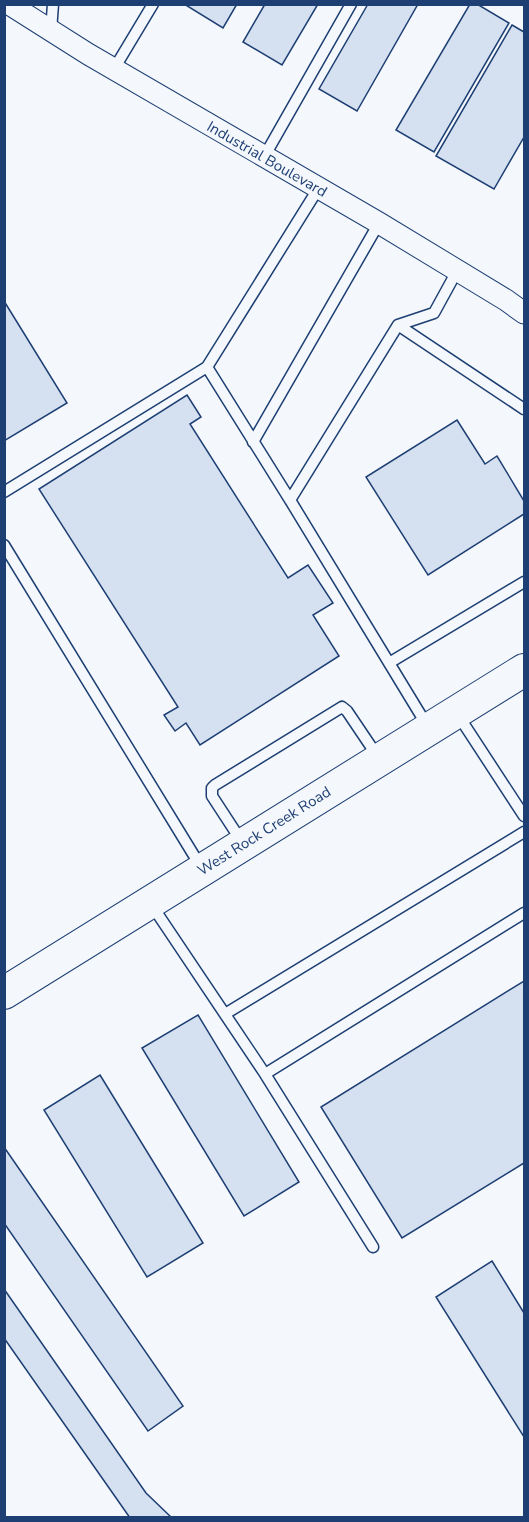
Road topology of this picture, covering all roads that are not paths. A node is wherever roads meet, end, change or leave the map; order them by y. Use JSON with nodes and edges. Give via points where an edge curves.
{"nodes":[{"id":1,"x":9,"y":4,"type":"edge"},
{"id":2,"x":53,"y":4,"type":"edge"},
{"id":3,"x":153,"y":4,"type":"edge"},
{"id":4,"x":351,"y":4,"type":"edge"},
{"id":5,"x":51,"y":31,"type":"junction"},
{"id":6,"x":114,"y":69,"type":"junction"},
{"id":7,"x":264,"y":157,"type":"junction"},
{"id":8,"x":318,"y":189,"type":"junction"},
{"id":9,"x":379,"y":224,"type":"junction"},
{"id":10,"x":457,"y":271,"type":"junction"},
{"id":11,"x":525,"y":313,"type":"edge"},
{"id":12,"x":398,"y":325,"type":"junction"},
{"id":13,"x":207,"y":367,"type":"junction"},
{"id":14,"x":525,"y":409,"type":"edge"},
{"id":15,"x":253,"y":442,"type":"junction"},
{"id":16,"x":4,"y":492,"type":"edge"},
{"id":17,"x":290,"y":500,"type":"junction"},
{"id":18,"x":4,"y":545,"type":"edge"},
{"id":19,"x":525,"y":582,"type":"edge"},
{"id":20,"x":389,"y":663,"type":"junction"},
{"id":21,"x":525,"y":670,"type":"edge"},
{"id":22,"x":456,"y":712,"type":"junction"},
{"id":23,"x":429,"y":729,"type":"junction"},
{"id":24,"x":380,"y":760,"type":"junction"},
{"id":25,"x":525,"y":816,"type":"edge"},
{"id":26,"x":525,"y":832,"type":"edge"},
{"id":27,"x":243,"y":844,"type":"junction"},
{"id":28,"x":202,"y":870,"type":"junction"},
{"id":29,"x":150,"y":903,"type":"junction"},
{"id":30,"x":525,"y":913,"type":"edge"},
{"id":31,"x":4,"y":993,"type":"edge"},
{"id":32,"x":225,"y":1014,"type":"junction"},
{"id":33,"x":265,"y":1074,"type":"junction"},
{"id":34,"x":373,"y":1247,"type":"dead end"}],
"edges":[{"from":1,"to":5,"type":"street","name":"Industrial Boulevard"},
{"from":2,"to":5,"type":"lane"},
{"from":3,"to":6,"type":"lane"},
{"from":4,"to":7,"type":"lane"},
{"from":5,"to":6,"type":"street","name":"Industrial Boulevard"},
{"from":6,"to":7,"type":"street","name":"Industrial Boulevard"},
{"from":7,"to":8,"type":"street","name":"Industrial Boulevard"},
{"from":8,"to":9,"type":"street","name":"Industrial Boulevard"},
{"from":8,"to":13,"type":"lane"},
{"from":9,"to":10,"type":"street","name":"Industrial Boulevard"},
{"from":9,"to":15,"type":"lane"},
{"from":10,"to":11,"type":"street","name":"Industrial Boulevard"},
{"from":10,"to":12,"type":"lane","via":[[434,313]]},
{"from":12,"to":14,"type":"lane"},
{"from":12,"to":17,"type":"lane"},
{"from":13,"to":15,"type":"lane"},
{"from":13,"to":16,"type":"lane"},
{"from":15,"to":17,"type":"lane"},
{"from":17,"to":20,"type":"lane"},
{"from":18,"to":28,"type":"lane"},
{"from":19,"to":20,"type":"lane"},
{"from":20,"to":23,"type":"lane"},
{"from":21,"to":22,"type":"main road","name":"West Rock Creek Road"},
{"from":22,"to":23,"type":"main road","name":"West Rock Creek Road"},
{"from":22,"to":25,"type":"lane"},
{"from":23,"to":24,"type":"main road","name":"West Rock Creek Road"},
{"from":24,"to":27,"type":"main road","name":"West Rock Creek Road"},
{"from":24,"to":27,"type":"lane","via":[[342,707],[212,788],[212,796]]},
{"from":26,"to":32,"type":"lane"},
{"from":27,"to":28,"type":"main road","name":"West Rock Creek Road"},
{"from":28,"to":29,"type":"main road","name":"West Rock Creek Road"},
{"from":29,"to":31,"type":"main road","name":"West Rock Creek Road"},
{"from":29,"to":32,"type":"lane"},
{"from":30,"to":33,"type":"lane"},
{"from":32,"to":33,"type":"lane"},
{"from":33,"to":34,"type":"lane"}]}
